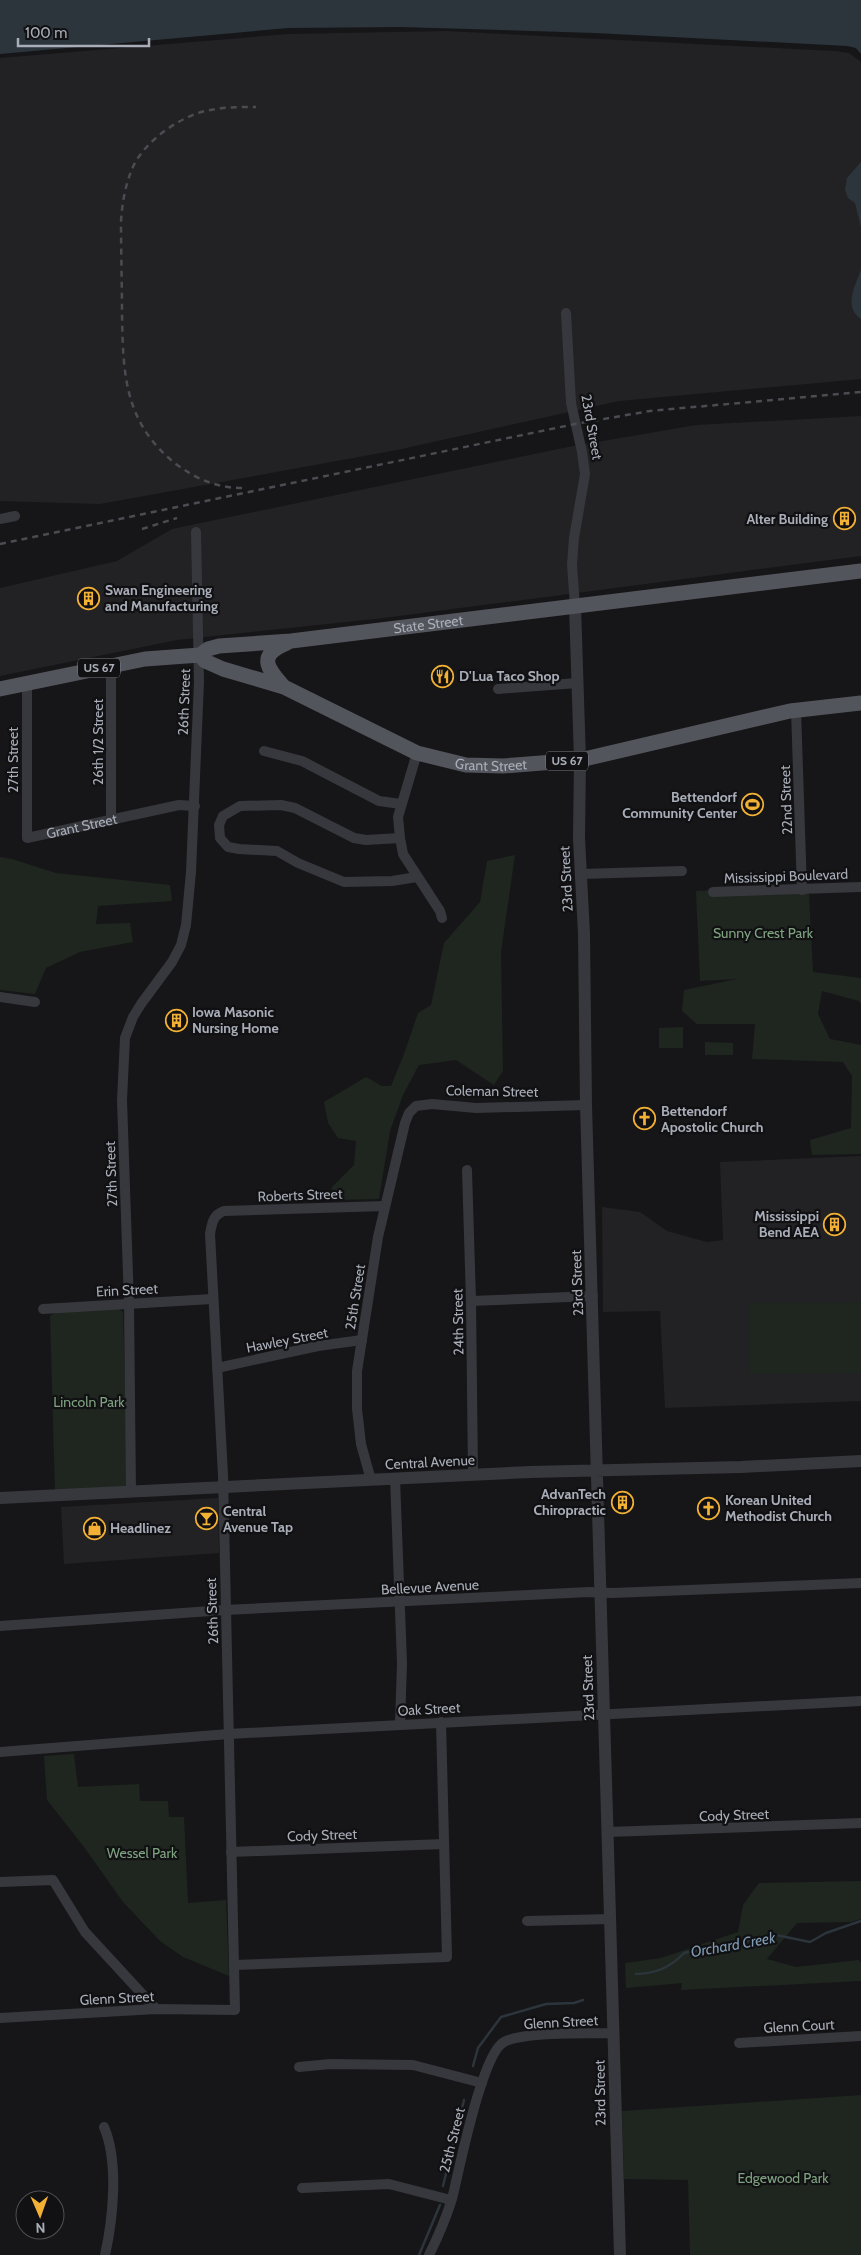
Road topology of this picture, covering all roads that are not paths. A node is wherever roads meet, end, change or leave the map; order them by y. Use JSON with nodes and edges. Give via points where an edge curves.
{"nodes":[{"id":1,"x":566,"y":313,"type":"dead end"},
{"id":2,"x":15,"y":516,"type":"dead end"},
{"id":3,"x":0,"y":519,"type":"edge"},
{"id":4,"x":196,"y":532,"type":"dead end"},
{"id":5,"x":861,"y":571,"type":"edge"},
{"id":6,"x":575,"y":606,"type":"junction"},
{"id":7,"x":290,"y":641,"type":"junction"},
{"id":8,"x":200,"y":656,"type":"junction"},
{"id":9,"x":111,"y":666,"type":"junction"},
{"id":10,"x":27,"y":683,"type":"junction"},
{"id":11,"x":578,"y":683,"type":"junction"},
{"id":12,"x":284,"y":687,"type":"junction"},
{"id":13,"x":0,"y":688,"type":"edge"},
{"id":14,"x":498,"y":689,"type":"dead end"},
{"id":15,"x":861,"y":703,"type":"edge"},
{"id":16,"x":796,"y":710,"type":"junction"},
{"id":17,"x":264,"y":751,"type":"dead end"},
{"id":18,"x":417,"y":753,"type":"junction"},
{"id":19,"x":580,"y":760,"type":"junction"},
{"id":20,"x":401,"y":804,"type":"junction"},
{"id":21,"x":195,"y":806,"type":"junction"},
{"id":22,"x":111,"y":819,"type":"junction"},
{"id":23,"x":27,"y":838,"type":"joint"},
{"id":24,"x":400,"y":838,"type":"junction"},
{"id":25,"x":191,"y":872,"type":"joint"},
{"id":26,"x":682,"y":872,"type":"dead end"},
{"id":27,"x":581,"y":874,"type":"junction"},
{"id":28,"x":417,"y":877,"type":"junction"},
{"id":29,"x":861,"y":888,"type":"edge"},
{"id":30,"x":802,"y":890,"type":"junction"},
{"id":31,"x":713,"y":892,"type":"dead end"},
{"id":32,"x":442,"y":918,"type":"dead end"},
{"id":33,"x":0,"y":997,"type":"edge"},
{"id":34,"x":35,"y":1002,"type":"dead end"},
{"id":35,"x":586,"y":1105,"type":"junction"},
{"id":36,"x":406,"y":1120,"type":"joint"},
{"id":37,"x":467,"y":1170,"type":"dead end"},
{"id":38,"x":385,"y":1206,"type":"junction"},
{"id":39,"x":217,"y":1214,"type":"joint"},
{"id":40,"x":593,"y":1296,"type":"junction"},
{"id":41,"x":212,"y":1299,"type":"junction"},
{"id":42,"x":471,"y":1301,"type":"junction"},
{"id":43,"x":130,"y":1304,"type":"junction"},
{"id":44,"x":42,"y":1309,"type":"dead end"},
{"id":45,"x":362,"y":1340,"type":"junction"},
{"id":46,"x":217,"y":1368,"type":"junction"},
{"id":47,"x":861,"y":1461,"type":"edge"},
{"id":48,"x":597,"y":1472,"type":"junction"},
{"id":49,"x":473,"y":1475,"type":"junction"},
{"id":50,"x":395,"y":1478,"type":"junction"},
{"id":51,"x":372,"y":1480,"type":"junction"},
{"id":52,"x":223,"y":1487,"type":"junction"},
{"id":53,"x":131,"y":1492,"type":"junction"},
{"id":54,"x":0,"y":1498,"type":"edge"},
{"id":55,"x":861,"y":1583,"type":"edge"},
{"id":56,"x":600,"y":1593,"type":"junction"},
{"id":57,"x":399,"y":1603,"type":"junction"},
{"id":58,"x":225,"y":1610,"type":"junction"},
{"id":59,"x":0,"y":1626,"type":"edge"},
{"id":60,"x":861,"y":1701,"type":"edge"},
{"id":61,"x":604,"y":1714,"type":"junction"},
{"id":62,"x":440,"y":1722,"type":"junction"},
{"id":63,"x":400,"y":1724,"type":"junction"},
{"id":64,"x":229,"y":1734,"type":"junction"},
{"id":65,"x":0,"y":1752,"type":"edge"},
{"id":66,"x":861,"y":1823,"type":"edge"},
{"id":67,"x":608,"y":1832,"type":"junction"},
{"id":68,"x":444,"y":1844,"type":"junction"},
{"id":69,"x":231,"y":1852,"type":"junction"},
{"id":70,"x":0,"y":1882,"type":"edge"},
{"id":71,"x":611,"y":1919,"type":"junction"},
{"id":72,"x":527,"y":1921,"type":"dead end"},
{"id":73,"x":234,"y":1965,"type":"junction"},
{"id":74,"x":156,"y":2009,"type":"junction"},
{"id":75,"x":235,"y":2010,"type":"joint"},
{"id":76,"x":0,"y":2018,"type":"edge"},
{"id":77,"x":614,"y":2033,"type":"junction"},
{"id":78,"x":861,"y":2036,"type":"edge"},
{"id":79,"x":511,"y":2040,"type":"joint"},
{"id":80,"x":739,"y":2043,"type":"dead end"},
{"id":81,"x":299,"y":2067,"type":"dead end"},
{"id":82,"x":482,"y":2083,"type":"junction"},
{"id":83,"x":104,"y":2128,"type":"dead end"},
{"id":84,"x":302,"y":2188,"type":"dead end"},
{"id":85,"x":451,"y":2200,"type":"junction"},
{"id":86,"x":105,"y":2255,"type":"edge"},
{"id":87,"x":429,"y":2255,"type":"edge"},
{"id":88,"x":620,"y":2255,"type":"edge"}],
"edges":[{"from":1,"to":6,"type":"street","name":"23rd Street","via":[[571,402],[585,474],[574,538]]},
{"from":2,"to":3,"type":"street"},
{"from":4,"to":8,"type":"street","name":"26th Street"},
{"from":5,"to":6,"type":"main road","name":"State Street","number":"US 67"},
{"from":6,"to":7,"type":"main road","name":"State Street","number":"US 67"},
{"from":6,"to":11,"type":"street","name":"23rd Street"},
{"from":7,"to":8,"type":"main road","name":"State Street","number":"US 67","via":[[218,646]]},
{"from":7,"to":12,"type":"main road","via":[[267,656],[268,668]]},
{"from":8,"to":9,"type":"main road","name":"State Street","number":"US 67","via":[[145,659]]},
{"from":8,"to":12,"type":"main road","name":"Grant Street","number":"US 67","via":[[223,669]]},
{"from":8,"to":21,"type":"street","name":"26th Street"},
{"from":9,"to":10,"type":"main road","name":"State Street","number":"US 67"},
{"from":9,"to":22,"type":"street","name":"26th 1/2 Street"},
{"from":10,"to":13,"type":"main road","name":"State Street","number":"US 67"},
{"from":10,"to":23,"type":"street","name":"27th Street"},
{"from":11,"to":14,"type":"street"},
{"from":11,"to":19,"type":"street","name":"23rd Street"},
{"from":12,"to":18,"type":"main road","name":"Grant Street","number":"US 67"},
{"from":15,"to":16,"type":"main road","name":"Grant Street","number":"US 67"},
{"from":16,"to":19,"type":"main road","name":"Grant Street","number":"US 67"},
{"from":16,"to":30,"type":"street","name":"22nd Street"},
{"from":17,"to":20,"type":"street","via":[[302,761],[379,801]]},
{"from":18,"to":19,"type":"main road","name":"Grant Street","number":"US 67","via":[[448,762],[480,766]]},
{"from":18,"to":20,"type":"street"},
{"from":19,"to":27,"type":"street","name":"23rd Street"},
{"from":20,"to":24,"type":"street","via":[[398,816]]},
{"from":21,"to":22,"type":"street","name":"Grant Street","via":[[179,805]]},
{"from":21,"to":25,"type":"street","name":"26th Street"},
{"from":22,"to":23,"type":"street","name":"Grant Street"},
{"from":24,"to":28,"type":"street","via":[[403,854]]},
{"from":24,"to":28,"type":"street","via":[[354,838],[281,804],[240,806],[223,816],[219,825],[220,838],[228,847],[277,851],[344,882]]},
{"from":25,"to":43,"type":"street","name":"27th Street","via":[[181,945],[133,1017],[125,1038],[122,1100]]},
{"from":26,"to":27,"type":"street"},
{"from":27,"to":35,"type":"street","name":"23rd Street"},
{"from":28,"to":32,"type":"street"},
{"from":29,"to":30,"type":"street","name":"Mississippi Boulevard"},
{"from":30,"to":31,"type":"street","name":"Mississippi Boulevard"},
{"from":33,"to":34,"type":"street"},
{"from":35,"to":36,"type":"street","name":"Coleman Street","via":[[476,1108],[432,1104],[416,1106]]},
{"from":35,"to":40,"type":"street","name":"23rd Street"},
{"from":36,"to":38,"type":"street","name":"25th Street"},
{"from":37,"to":42,"type":"street","name":"24th Street"},
{"from":38,"to":39,"type":"street","name":"Roberts Street","via":[[224,1211]]},
{"from":38,"to":45,"type":"street","name":"25th Street"},
{"from":39,"to":41,"type":"street","name":"26th Street","via":[[210,1234]]},
{"from":40,"to":42,"type":"street"},
{"from":40,"to":48,"type":"street","name":"23rd Street"},
{"from":41,"to":43,"type":"street","name":"Erin Street"},
{"from":41,"to":46,"type":"street","name":"26th Street"},
{"from":42,"to":49,"type":"street","name":"24th Street"},
{"from":43,"to":44,"type":"street","name":"Erin Street"},
{"from":43,"to":53,"type":"street","name":"27th Street"},
{"from":45,"to":46,"type":"street","name":"Hawley Street"},
{"from":45,"to":51,"type":"street","name":"25th Street","via":[[357,1372],[357,1408],[361,1444]]},
{"from":46,"to":52,"type":"street","name":"26th Street"},
{"from":47,"to":48,"type":"street","name":"Central Avenue"},
{"from":48,"to":49,"type":"street","name":"Central Avenue"},
{"from":48,"to":56,"type":"street","name":"23rd Street"},
{"from":49,"to":50,"type":"street","name":"Central Avenue"},
{"from":50,"to":51,"type":"street","name":"Central Avenue"},
{"from":50,"to":57,"type":"street"},
{"from":51,"to":52,"type":"street","name":"Central Avenue"},
{"from":52,"to":53,"type":"street","name":"Central Avenue"},
{"from":52,"to":58,"type":"street","name":"26th Street"},
{"from":53,"to":54,"type":"street","name":"Central Avenue"},
{"from":55,"to":56,"type":"street","name":"Bellevue Avenue"},
{"from":56,"to":57,"type":"street","name":"Bellevue Avenue"},
{"from":56,"to":61,"type":"street","name":"23rd Street"},
{"from":57,"to":58,"type":"street","name":"Bellevue Avenue"},
{"from":57,"to":63,"type":"street","via":[[402,1663]]},
{"from":58,"to":59,"type":"street","name":"Bellevue Avenue"},
{"from":58,"to":64,"type":"street","name":"26th Street"},
{"from":60,"to":61,"type":"street","name":"Oak Street"},
{"from":61,"to":62,"type":"street","name":"Oak Street"},
{"from":61,"to":67,"type":"street","name":"23rd Street"},
{"from":62,"to":63,"type":"street","name":"Oak Street"},
{"from":62,"to":68,"type":"street"},
{"from":63,"to":64,"type":"street","name":"Oak Street"},
{"from":64,"to":65,"type":"street","name":"Oak Street"},
{"from":64,"to":69,"type":"street","name":"26th Street"},
{"from":66,"to":67,"type":"street","name":"Cody Street"},
{"from":67,"to":71,"type":"street","name":"23rd Street"},
{"from":68,"to":69,"type":"street","name":"Cody Street"},
{"from":68,"to":73,"type":"street","via":[[447,1957]]},
{"from":69,"to":73,"type":"street","name":"26th Street"},
{"from":70,"to":74,"type":"street","via":[[53,1880],[84,1932]]},
{"from":71,"to":72,"type":"street"},
{"from":71,"to":77,"type":"street","name":"23rd Street"},
{"from":73,"to":75,"type":"street","name":"26th Street"},
{"from":74,"to":75,"type":"street","name":"Glenn Street"},
{"from":74,"to":76,"type":"street","name":"Glenn Street"},
{"from":77,"to":79,"type":"street","name":"Glenn Street","via":[[524,2036]]},
{"from":77,"to":88,"type":"street","name":"23rd Street"},
{"from":78,"to":80,"type":"street","name":"Glenn Court"},
{"from":79,"to":82,"type":"street","name":"25th Street","via":[[503,2042],[495,2050]]},
{"from":81,"to":82,"type":"street","via":[[413,2065]]},
{"from":82,"to":85,"type":"street","name":"25th Street"},
{"from":83,"to":86,"type":"street","via":[[110,2142],[113,2206],[112,2228]]},
{"from":84,"to":85,"type":"street","via":[[389,2184]]},
{"from":85,"to":87,"type":"street","name":"25th Street","via":[[441,2232]]}]}
